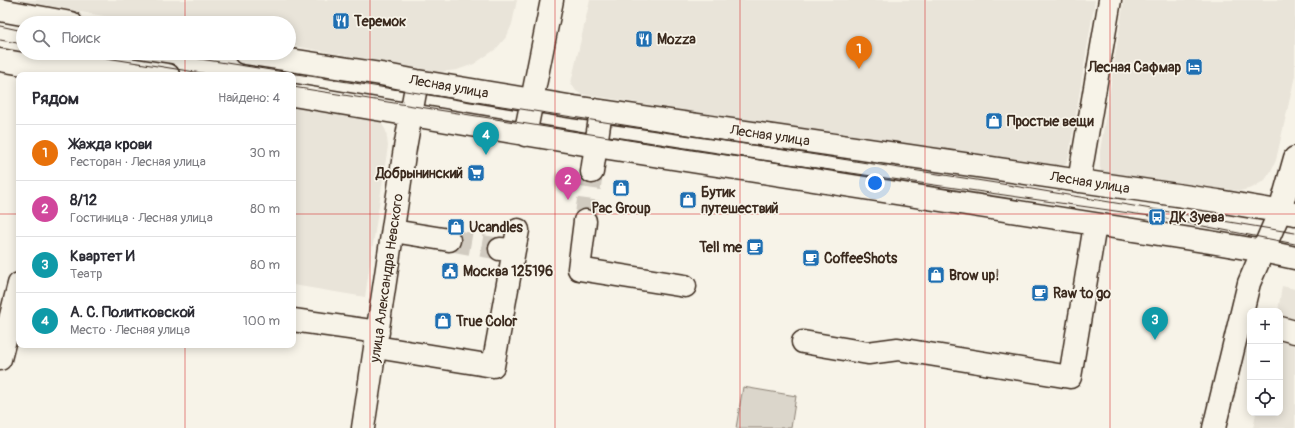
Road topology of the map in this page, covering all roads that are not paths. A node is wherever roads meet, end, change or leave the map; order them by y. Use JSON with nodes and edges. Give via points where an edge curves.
{"nodes":[{"id":1,"x":552,"y":0,"type":"edge"},
{"id":2,"x":1110,"y":0,"type":"edge"},
{"id":3,"x":0,"y":10,"type":"edge"},
{"id":4,"x":33,"y":16,"type":"edge"},
{"id":5,"x":0,"y":60,"type":"edge"},
{"id":6,"x":290,"y":60,"type":"edge"},
{"id":7,"x":68,"y":64,"type":"edge"},
{"id":8,"x":149,"y":72,"type":"edge"},
{"id":9,"x":417,"y":81,"type":"junction"},
{"id":10,"x":296,"y":96,"type":"edge"},
{"id":11,"x":532,"y":100,"type":"junction"},
{"id":12,"x":601,"y":111,"type":"junction"},
{"id":13,"x":411,"y":115,"type":"junction"},
{"id":14,"x":525,"y":135,"type":"junction"},
{"id":15,"x":596,"y":146,"type":"junction"},
{"id":16,"x":1295,"y":158,"type":"edge"},
{"id":17,"x":592,"y":172,"type":"tunnel mouth"},
{"id":18,"x":1079,"y":180,"type":"junction"},
{"id":19,"x":1287,"y":213,"type":"edge"},
{"id":20,"x":585,"y":221,"type":"tunnel mouth"},
{"id":21,"x":1094,"y":225,"type":"junction"},
{"id":22,"x":393,"y":231,"type":"junction"},
{"id":23,"x":449,"y":240,"type":"tunnel mouth"},
{"id":24,"x":511,"y":243,"type":"dead end"},
{"id":25,"x":1263,"y":251,"type":"junction"},
{"id":26,"x":1295,"y":258,"type":"edge"},
{"id":27,"x":685,"y":286,"type":"dead end"},
{"id":28,"x":16,"y":296,"type":"edge"},
{"id":29,"x":1245,"y":320,"type":"edge"},
{"id":30,"x":296,"y":321,"type":"edge"},
{"id":31,"x":1283,"y":329,"type":"edge"},
{"id":32,"x":1295,"y":332,"type":"edge"},
{"id":33,"x":377,"y":340,"type":"junction"},
{"id":34,"x":803,"y":342,"type":"dead end"},
{"id":35,"x":0,"y":359,"type":"edge"},
{"id":36,"x":363,"y":428,"type":"edge"},
{"id":37,"x":1214,"y":428,"type":"edge"}],
"edges":[{"from":1,"to":11,"type":"street"},
{"from":2,"to":18,"type":"street"},
{"from":3,"to":4,"type":"street"},
{"from":5,"to":7,"type":"street","via":[[23,64]]},
{"from":6,"to":9,"type":"street","name":"Лесная улица"},
{"from":7,"to":8,"type":"street"},
{"from":9,"to":11,"type":"street","name":"Лесная улица"},
{"from":9,"to":13,"type":"street","name":"улица Александра Невского"},
{"from":10,"to":13,"type":"street"},
{"from":11,"to":12,"type":"street","name":"Лесная улица"},
{"from":11,"to":14,"type":"street"},
{"from":12,"to":15,"type":"street"},
{"from":12,"to":18,"type":"street","name":"Лесная улица"},
{"from":13,"to":14,"type":"street"},
{"from":13,"to":22,"type":"street","name":"улица Александра Невского"},
{"from":14,"to":15,"type":"street"},
{"from":15,"to":17,"type":"street"},
{"from":15,"to":21,"type":"street"},
{"from":16,"to":19,"type":"street"},
{"from":18,"to":19,"type":"street","name":"Лесная улица"},
{"from":19,"to":25,"type":"street"},
{"from":20,"to":27,"type":"street","via":[[579,269]]},
{"from":21,"to":25,"type":"street"},
{"from":21,"to":34,"type":"street","via":[[1070,377],[898,349],[868,353]]},
{"from":22,"to":23,"type":"street"},
{"from":22,"to":33,"type":"street","name":"улица Александра Невского"},
{"from":24,"to":33,"type":"street","via":[[492,366]]},
{"from":25,"to":26,"type":"street"},
{"from":25,"to":29,"type":"street","via":[[1249,283]]},
{"from":28,"to":35,"type":"street"},
{"from":29,"to":37,"type":"street"},
{"from":30,"to":33,"type":"street"},
{"from":31,"to":32,"type":"street"},
{"from":33,"to":36,"type":"street","name":"улица Александра Невского"}]}
